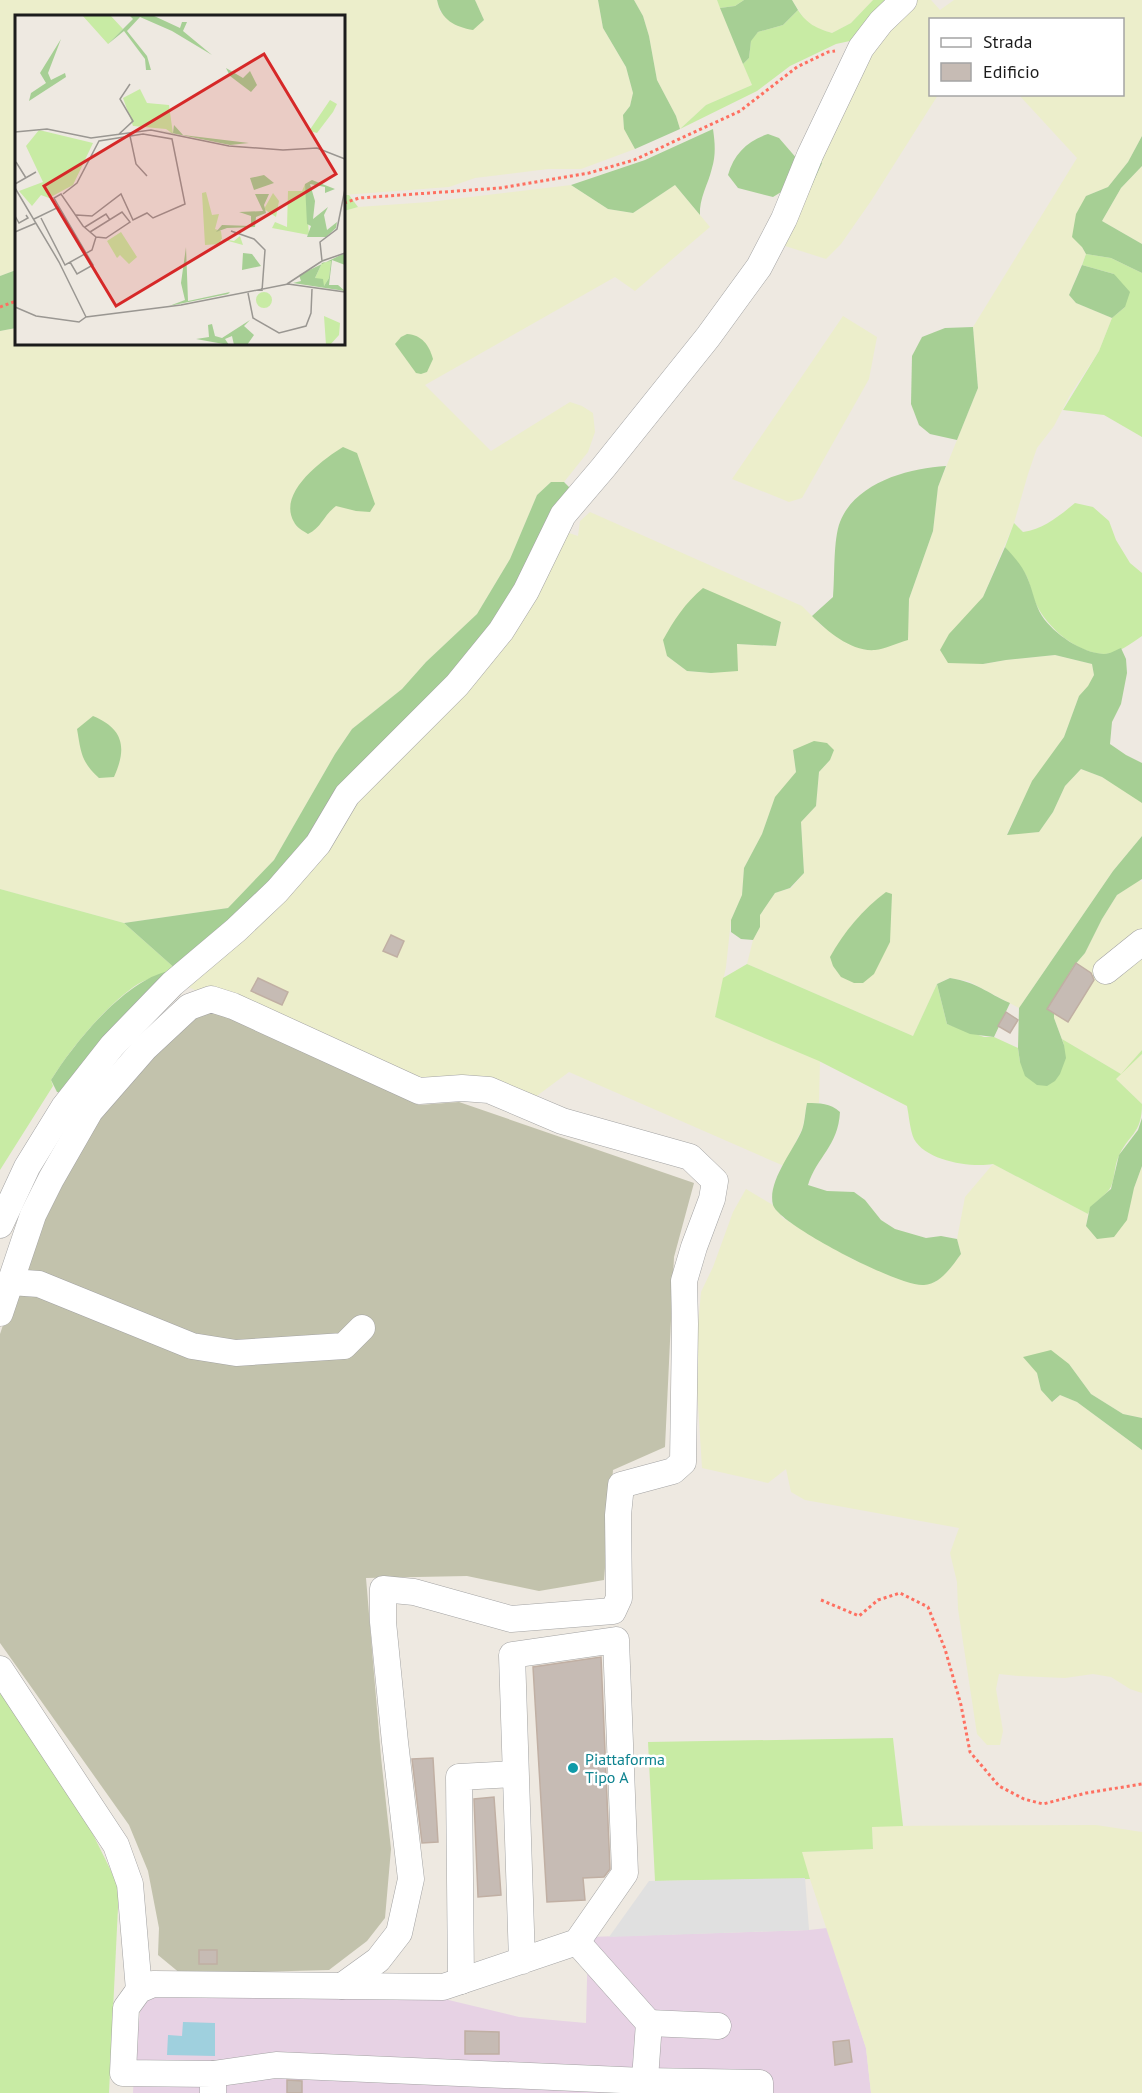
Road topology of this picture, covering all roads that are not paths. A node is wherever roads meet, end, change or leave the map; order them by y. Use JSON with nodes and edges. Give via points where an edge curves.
{"nodes":[{"id":1,"x":904,"y":0,"type":"edge"},
{"id":2,"x":1142,"y":942,"type":"edge"},
{"id":3,"x":1106,"y":971,"type":"dead end"},
{"id":4,"x":0,"y":1225,"type":"edge"},
{"id":5,"x":10,"y":1282,"type":"junction"},
{"id":6,"x":0,"y":1313,"type":"edge"},
{"id":7,"x":362,"y":1328,"type":"dead end"},
{"id":8,"x":0,"y":1669,"type":"edge"},
{"id":9,"x":515,"y":1774,"type":"junction"},
{"id":10,"x":577,"y":1942,"type":"junction"},
{"id":11,"x":378,"y":1960,"type":"junction"},
{"id":12,"x":522,"y":1960,"type":"junction"},
{"id":13,"x":461,"y":1981,"type":"junction"},
{"id":14,"x":342,"y":1986,"type":"junction"},
{"id":15,"x":398,"y":1986,"type":"junction"},
{"id":16,"x":139,"y":1990,"type":"junction"},
{"id":17,"x":649,"y":2024,"type":"junction"},
{"id":18,"x":718,"y":2026,"type":"dead end"},
{"id":19,"x":122,"y":2083,"type":"edge"},
{"id":20,"x":213,"y":2083,"type":"edge"},
{"id":21,"x":644,"y":2087,"type":"edge"},
{"id":22,"x":760,"y":2093,"type":"edge"}],
"edges":[{"from":1,"to":4,"type":"lane","via":[[861,48],[759,267],[708,337],[563,515],[501,632],[457,685],[347,795],[318,844],[277,891],[172,984],[112,1046],[64,1107],[27,1167]]},
{"from":2,"to":3,"type":"lane"},
{"from":5,"to":6,"type":"lane"},
{"from":5,"to":7,"type":"lane","via":[[39,1284],[192,1346],[236,1353],[344,1346]]},
{"from":5,"to":11,"type":"lane","via":[[33,1215],[90,1112],[145,1048],[189,1006],[211,999],[419,1091],[489,1090],[562,1121],[690,1157],[715,1181],[684,1281],[683,1462],[673,1471],[621,1485],[620,1598],[613,1611],[511,1619],[414,1592],[383,1589],[392,1720],[411,1879],[399,1933]]},
{"from":8,"to":16,"type":"lane","via":[[116,1845],[130,1884]]},
{"from":9,"to":10,"type":"lane","via":[[512,1654],[616,1640],[625,1873]]},
{"from":9,"to":12,"type":"lane"},
{"from":9,"to":13,"type":"lane","via":[[459,1777]]},
{"from":10,"to":12,"type":"lane"},
{"from":10,"to":17,"type":"lane"},
{"from":11,"to":14,"type":"lane"},
{"from":11,"to":15,"type":"lane"},
{"from":12,"to":13,"type":"lane"},
{"from":13,"to":15,"type":"lane","via":[[443,1987]]},
{"from":14,"to":15,"type":"lane"},
{"from":14,"to":16,"type":"lane","via":[[153,1984]]},
{"from":16,"to":19,"type":"lane","via":[[126,2008]]},
{"from":17,"to":18,"type":"lane"},
{"from":17,"to":21,"type":"lane"},
{"from":19,"to":20,"type":"lane"},
{"from":20,"to":21,"type":"lane","via":[[276,2065]]},
{"from":21,"to":22,"type":"lane","via":[[760,2083]]}]}
